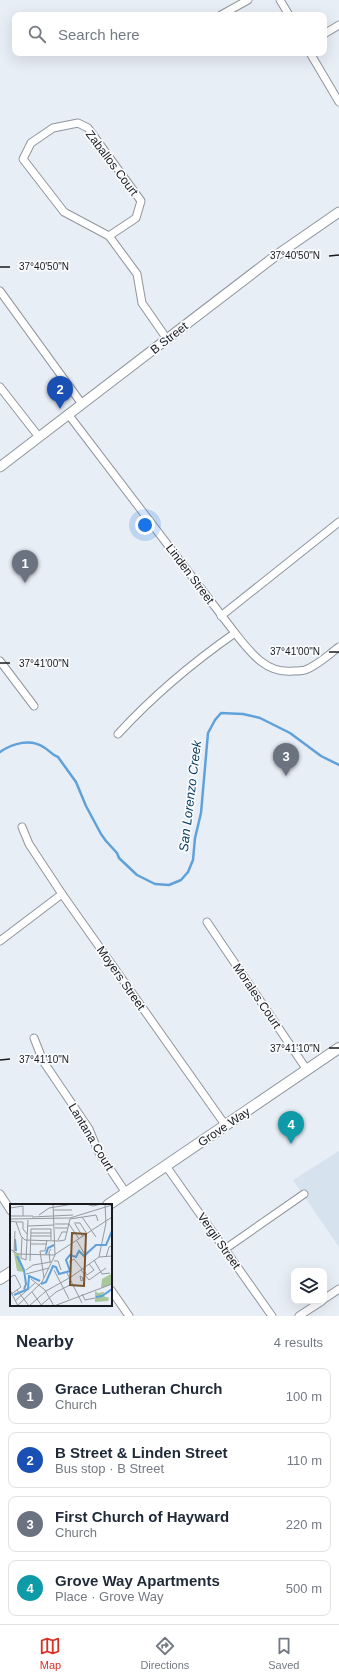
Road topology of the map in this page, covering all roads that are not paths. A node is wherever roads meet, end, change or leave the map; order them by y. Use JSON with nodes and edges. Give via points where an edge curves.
{"nodes":[{"id":1,"x":248,"y":0,"type":"edge"},
{"id":2,"x":280,"y":0,"type":"edge"},
{"id":3,"x":226,"y":12,"type":"edge"},
{"id":4,"x":287,"y":12,"type":"edge"},
{"id":5,"x":339,"y":25,"type":"edge"},
{"id":6,"x":327,"y":32,"type":"edge"},
{"id":7,"x":312,"y":56,"type":"edge"},
{"id":8,"x":339,"y":102,"type":"edge"},
{"id":9,"x":339,"y":212,"type":"edge"},
{"id":10,"x":109,"y":236,"type":"junction"},
{"id":11,"x":0,"y":291,"type":"edge"},
{"id":12,"x":167,"y":339,"type":"junction"},
{"id":13,"x":0,"y":387,"type":"edge"},
{"id":14,"x":82,"y":404,"type":"junction"},
{"id":15,"x":68,"y":414,"type":"junction"},
{"id":16,"x":39,"y":437,"type":"junction"},
{"id":17,"x":0,"y":467,"type":"edge"},
{"id":18,"x":339,"y":522,"type":"edge"},
{"id":19,"x":221,"y":616,"type":"junction"},
{"id":20,"x":234,"y":633,"type":"junction"},
{"id":21,"x":339,"y":647,"type":"edge"},
{"id":22,"x":0,"y":661,"type":"edge"},
{"id":23,"x":34,"y":706,"type":"dead end"},
{"id":24,"x":118,"y":734,"type":"dead end"},
{"id":25,"x":22,"y":827,"type":"dead end"},
{"id":26,"x":62,"y":894,"type":"junction"},
{"id":27,"x":207,"y":922,"type":"dead end"},
{"id":28,"x":0,"y":940,"type":"edge"},
{"id":29,"x":34,"y":1038,"type":"dead end"},
{"id":30,"x":339,"y":1048,"type":"edge"},
{"id":31,"x":307,"y":1070,"type":"junction"},
{"id":32,"x":226,"y":1126,"type":"junction"},
{"id":33,"x":166,"y":1166,"type":"junction"},
{"id":34,"x":126,"y":1193,"type":"junction"},
{"id":35,"x":0,"y":1194,"type":"edge"},
{"id":36,"x":304,"y":1194,"type":"dead end"},
{"id":37,"x":110,"y":1204,"type":"edge"},
{"id":38,"x":10,"y":1209,"type":"edge"},
{"id":39,"x":225,"y":1249,"type":"junction"},
{"id":40,"x":10,"y":1273,"type":"edge"},
{"id":41,"x":0,"y":1279,"type":"edge"},
{"id":42,"x":339,"y":1289,"type":"edge"},
{"id":43,"x":112,"y":1291,"type":"edge"},
{"id":44,"x":327,"y":1297,"type":"edge"},
{"id":45,"x":317,"y":1304,"type":"edge"},
{"id":46,"x":129,"y":1316,"type":"edge"},
{"id":47,"x":272,"y":1316,"type":"edge"},
{"id":48,"x":299,"y":1316,"type":"edge"}],
"edges":[{"from":1,"to":3,"type":"street"},
{"from":2,"to":4,"type":"street"},
{"from":5,"to":6,"type":"street"},
{"from":7,"to":8,"type":"street"},
{"from":9,"to":12,"type":"street","name":"B Street","via":[[274,257]]},
{"from":10,"to":10,"type":"street","name":"Zaballos Court","via":[[64,212],[23,159],[31,142],[53,128],[78,124],[88,128],[141,201],[136,218]]},
{"from":10,"to":12,"type":"street","name":"Zaballos Court","via":[[137,274],[142,303]]},
{"from":11,"to":14,"type":"street"},
{"from":12,"to":14,"type":"street","name":"B Street"},
{"from":13,"to":16,"type":"street"},
{"from":14,"to":15,"type":"street","name":"B Street"},
{"from":15,"to":16,"type":"street","name":"B Street"},
{"from":15,"to":19,"type":"street","name":"Linden Street"},
{"from":16,"to":17,"type":"street","name":"B Street"},
{"from":18,"to":19,"type":"street"},
{"from":19,"to":20,"type":"street","name":"Linden Street"},
{"from":20,"to":21,"type":"street","name":"Linden Street","via":[[250,653],[265,666],[284,672],[304,670],[320,662]]},
{"from":20,"to":24,"type":"street","via":[[170,683]]},
{"from":22,"to":23,"type":"street"},
{"from":25,"to":26,"type":"street","name":"Moyers Street","via":[[29,844]]},
{"from":26,"to":28,"type":"street"},
{"from":26,"to":32,"type":"street","name":"Moyers Street"},
{"from":27,"to":31,"type":"street","name":"Morales Court"},
{"from":29,"to":34,"type":"street","name":"Lantana Court","via":[[42,1061],[89,1129],[98,1151]]},
{"from":30,"to":31,"type":"main road","name":"Grove Way"},
{"from":31,"to":32,"type":"main road","name":"Grove Way"},
{"from":32,"to":33,"type":"main road","name":"Grove Way"},
{"from":33,"to":34,"type":"main road","name":"Grove Way"},
{"from":33,"to":39,"type":"street","name":"Vergil Street"},
{"from":34,"to":37,"type":"main road","name":"Grove Way"},
{"from":35,"to":38,"type":"street"},
{"from":36,"to":39,"type":"street"},
{"from":39,"to":47,"type":"street","name":"Vergil Street"},
{"from":40,"to":41,"type":"main road"},
{"from":42,"to":44,"type":"street"},
{"from":43,"to":46,"type":"street"},
{"from":45,"to":48,"type":"street"}]}
